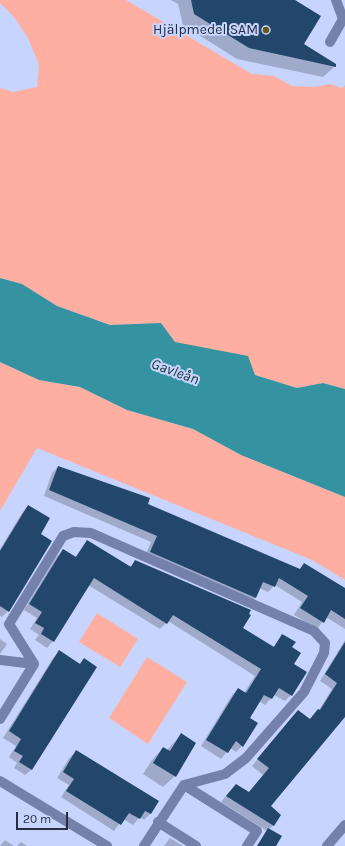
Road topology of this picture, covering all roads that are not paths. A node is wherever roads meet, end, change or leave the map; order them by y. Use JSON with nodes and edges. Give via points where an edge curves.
{"nodes":[{"id":1,"x":336,"y":0,"type":"edge"},
{"id":2,"x":330,"y":42,"type":"dead end"},
{"id":3,"x":0,"y":660,"type":"edge"},
{"id":4,"x":34,"y":664,"type":"junction"},
{"id":5,"x":0,"y":719,"type":"edge"},
{"id":6,"x":0,"y":781,"type":"edge"},
{"id":7,"x":184,"y":785,"type":"junction"},
{"id":8,"x":158,"y":822,"type":"junction"},
{"id":9,"x":345,"y":825,"type":"edge"},
{"id":10,"x":107,"y":846,"type":"edge"},
{"id":11,"x":144,"y":846,"type":"edge"},
{"id":12,"x":196,"y":846,"type":"edge"},
{"id":13,"x":247,"y":846,"type":"edge"},
{"id":14,"x":327,"y":846,"type":"edge"}],
"edges":[{"from":1,"to":2,"type":"street","via":[[343,19]]},
{"from":3,"to":4,"type":"street"},
{"from":4,"to":5,"type":"street"},
{"from":4,"to":7,"type":"street","via":[[9,624],[63,536],[74,532],[90,533],[314,631],[325,643],[324,653],[304,692],[246,758],[225,774]]},
{"from":6,"to":10,"type":"street"},
{"from":7,"to":8,"type":"street"},
{"from":7,"to":13,"type":"street","via":[[257,831]]},
{"from":8,"to":11,"type":"street"},
{"from":8,"to":12,"type":"street"},
{"from":9,"to":14,"type":"street"}]}
